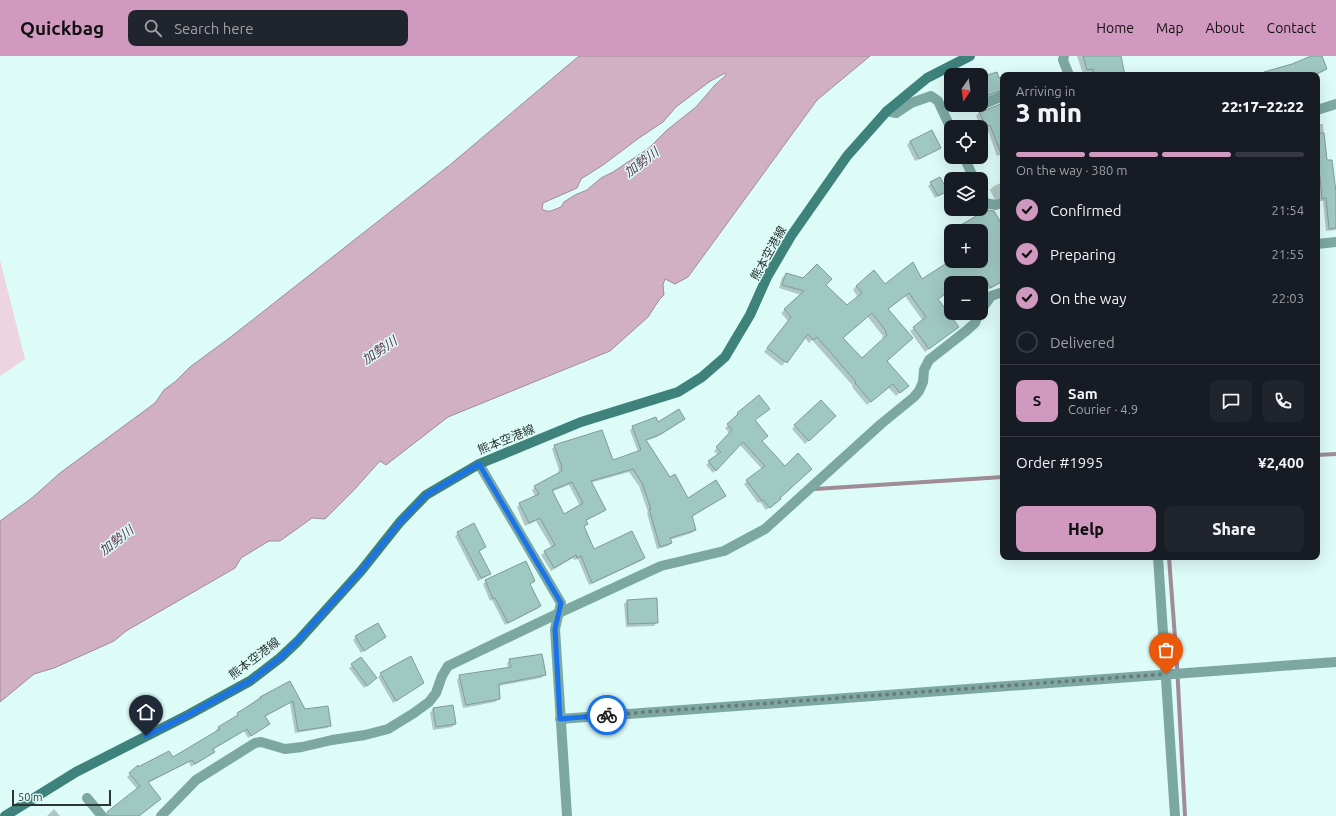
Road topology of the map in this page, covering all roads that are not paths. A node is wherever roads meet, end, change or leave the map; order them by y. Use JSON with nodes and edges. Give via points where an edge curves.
{"nodes":[{"id":1,"x":970,"y":56,"type":"edge"},
{"id":2,"x":1064,"y":56,"type":"edge"},
{"id":3,"x":1068,"y":72,"type":"edge"},
{"id":4,"x":1000,"y":97,"type":"edge"},
{"id":5,"x":988,"y":102,"type":"edge"},
{"id":6,"x":1336,"y":104,"type":"edge"},
{"id":7,"x":1320,"y":109,"type":"edge"},
{"id":8,"x":887,"y":111,"type":"junction"},
{"id":9,"x":947,"y":120,"type":"edge"},
{"id":10,"x":1000,"y":203,"type":"edge"},
{"id":11,"x":988,"y":204,"type":"edge"},
{"id":12,"x":1336,"y":242,"type":"edge"},
{"id":13,"x":1320,"y":244,"type":"edge"},
{"id":14,"x":1000,"y":293,"type":"edge"},
{"id":15,"x":988,"y":300,"type":"edge"},
{"id":16,"x":976,"y":320,"type":"edge"},
{"id":17,"x":479,"y":464,"type":"junction"},
{"id":18,"x":1158,"y":560,"type":"edge"},
{"id":19,"x":559,"y":612,"type":"junction"},
{"id":20,"x":1336,"y":662,"type":"edge"},
{"id":21,"x":1166,"y":674,"type":"junction"},
{"id":22,"x":560,"y":719,"type":"junction"},
{"id":23,"x":87,"y":798,"type":"dead end"},
{"id":24,"x":5,"y":816,"type":"edge"},
{"id":25,"x":102,"y":816,"type":"edge"},
{"id":26,"x":161,"y":816,"type":"edge"},
{"id":27,"x":568,"y":816,"type":"edge"},
{"id":28,"x":1175,"y":816,"type":"edge"}],
"edges":[{"from":1,"to":8,"type":"main road","name":"熊本空港線","via":[[927,78]]},
{"from":2,"to":3,"type":"street"},
{"from":4,"to":5,"type":"street"},
{"from":6,"to":7,"type":"street"},
{"from":8,"to":9,"type":"street","via":[[896,113],[931,96],[938,100]]},
{"from":8,"to":17,"type":"main road","name":"熊本空港線","via":[[847,156],[791,236],[725,357],[702,377],[678,392],[581,422]]},
{"from":10,"to":11,"type":"street"},
{"from":12,"to":13,"type":"street"},
{"from":14,"to":15,"type":"street","via":[[991,296]]},
{"from":16,"to":19,"type":"street","via":[[929,360],[924,370],[920,391],[914,397],[765,529],[724,551],[661,566]]},
{"from":17,"to":19,"type":"street","via":[[561,603]]},
{"from":17,"to":24,"type":"main road","name":"熊本空港線","via":[[426,495],[298,640],[250,681],[76,772]]},
{"from":18,"to":21,"type":"street"},
{"from":19,"to":22,"type":"street","via":[[555,629]]},
{"from":19,"to":26,"type":"street","via":[[448,666],[429,702],[388,729],[285,749],[261,742],[255,743],[196,780]]},
{"from":20,"to":21,"type":"street"},
{"from":21,"to":22,"type":"street"},
{"from":21,"to":28,"type":"street"},
{"from":22,"to":27,"type":"street"},
{"from":23,"to":25,"type":"street"}]}
